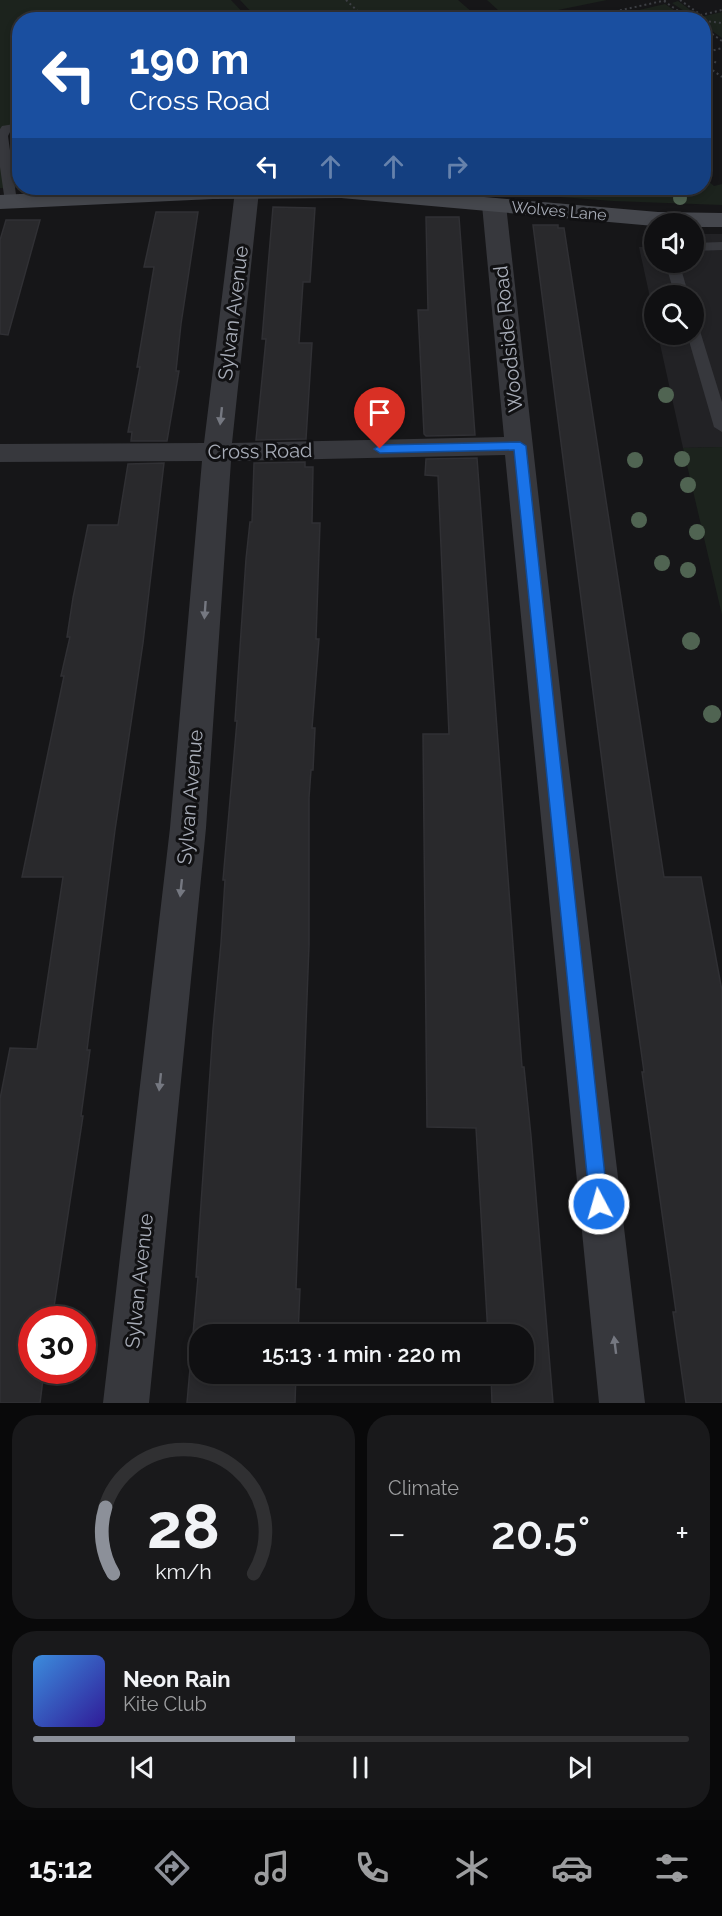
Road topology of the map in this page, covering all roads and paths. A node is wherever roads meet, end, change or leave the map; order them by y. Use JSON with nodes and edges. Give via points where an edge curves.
{"nodes":[{"id":1,"x":346,"y":0,"type":"edge"},
{"id":2,"x":665,"y":0,"type":"edge"},
{"id":3,"x":680,"y":0,"type":"edge"},
{"id":4,"x":359,"y":12,"type":"edge"},
{"id":5,"x":610,"y":12,"type":"edge"},
{"id":6,"x":681,"y":12,"type":"edge"},
{"id":7,"x":697,"y":12,"type":"edge"},
{"id":8,"x":711,"y":59,"type":"edge"},
{"id":9,"x":718,"y":64,"type":"dead end"},
{"id":10,"x":12,"y":128,"type":"edge"},
{"id":11,"x":159,"y":195,"type":"edge"},
{"id":12,"x":247,"y":195,"type":"edge"},
{"id":13,"x":385,"y":195,"type":"edge"},
{"id":14,"x":6,"y":202,"type":"edge"},
{"id":15,"x":494,"y":205,"type":"junction"},
{"id":16,"x":644,"y":220,"type":"edge"},
{"id":17,"x":704,"y":220,"type":"edge"},
{"id":18,"x":722,"y":220,"type":"edge"},
{"id":19,"x":722,"y":246,"type":"edge"},
{"id":20,"x":704,"y":247,"type":"edge"},
{"id":21,"x":697,"y":345,"type":"edge"},
{"id":22,"x":722,"y":427,"type":"edge"},
{"id":23,"x":520,"y":446,"type":"junction"},
{"id":24,"x":218,"y":452,"type":"junction"},
{"id":25,"x":0,"y":453,"type":"edge"},
{"id":26,"x":126,"y":1403,"type":"edge"},
{"id":27,"x":622,"y":1403,"type":"edge"}],
"edges":[{"from":1,"to":4,"type":"path"},
{"from":2,"to":5,"type":"path"},
{"from":2,"to":6,"type":"path"},
{"from":3,"to":7,"type":"path"},
{"from":8,"to":9,"type":"path"},
{"from":10,"to":14,"type":"lane","via":[[2,136]]},
{"from":11,"to":14,"type":"street","name":"Wolves Lane"},
{"from":12,"to":24,"type":"street","name":"Sylvan Avenue","one_way":true},
{"from":13,"to":15,"type":"street","name":"Wolves Lane"},
{"from":15,"to":16,"type":"street","name":"Wolves Lane"},
{"from":15,"to":23,"type":"street","name":"Woodside Road"},
{"from":17,"to":18,"type":"street","name":"Wolves Lane"},
{"from":19,"to":20,"type":"lane"},
{"from":21,"to":22,"type":"lane"},
{"from":23,"to":24,"type":"street","name":"Cross Road"},
{"from":27,"to":23,"type":"street","name":"Woodside Road","one_way":true},
{"from":24,"to":25,"type":"street","name":"Cross Road"},
{"from":24,"to":26,"type":"street","name":"Sylvan Avenue","one_way":true,"via":[[188,828]]}]}
